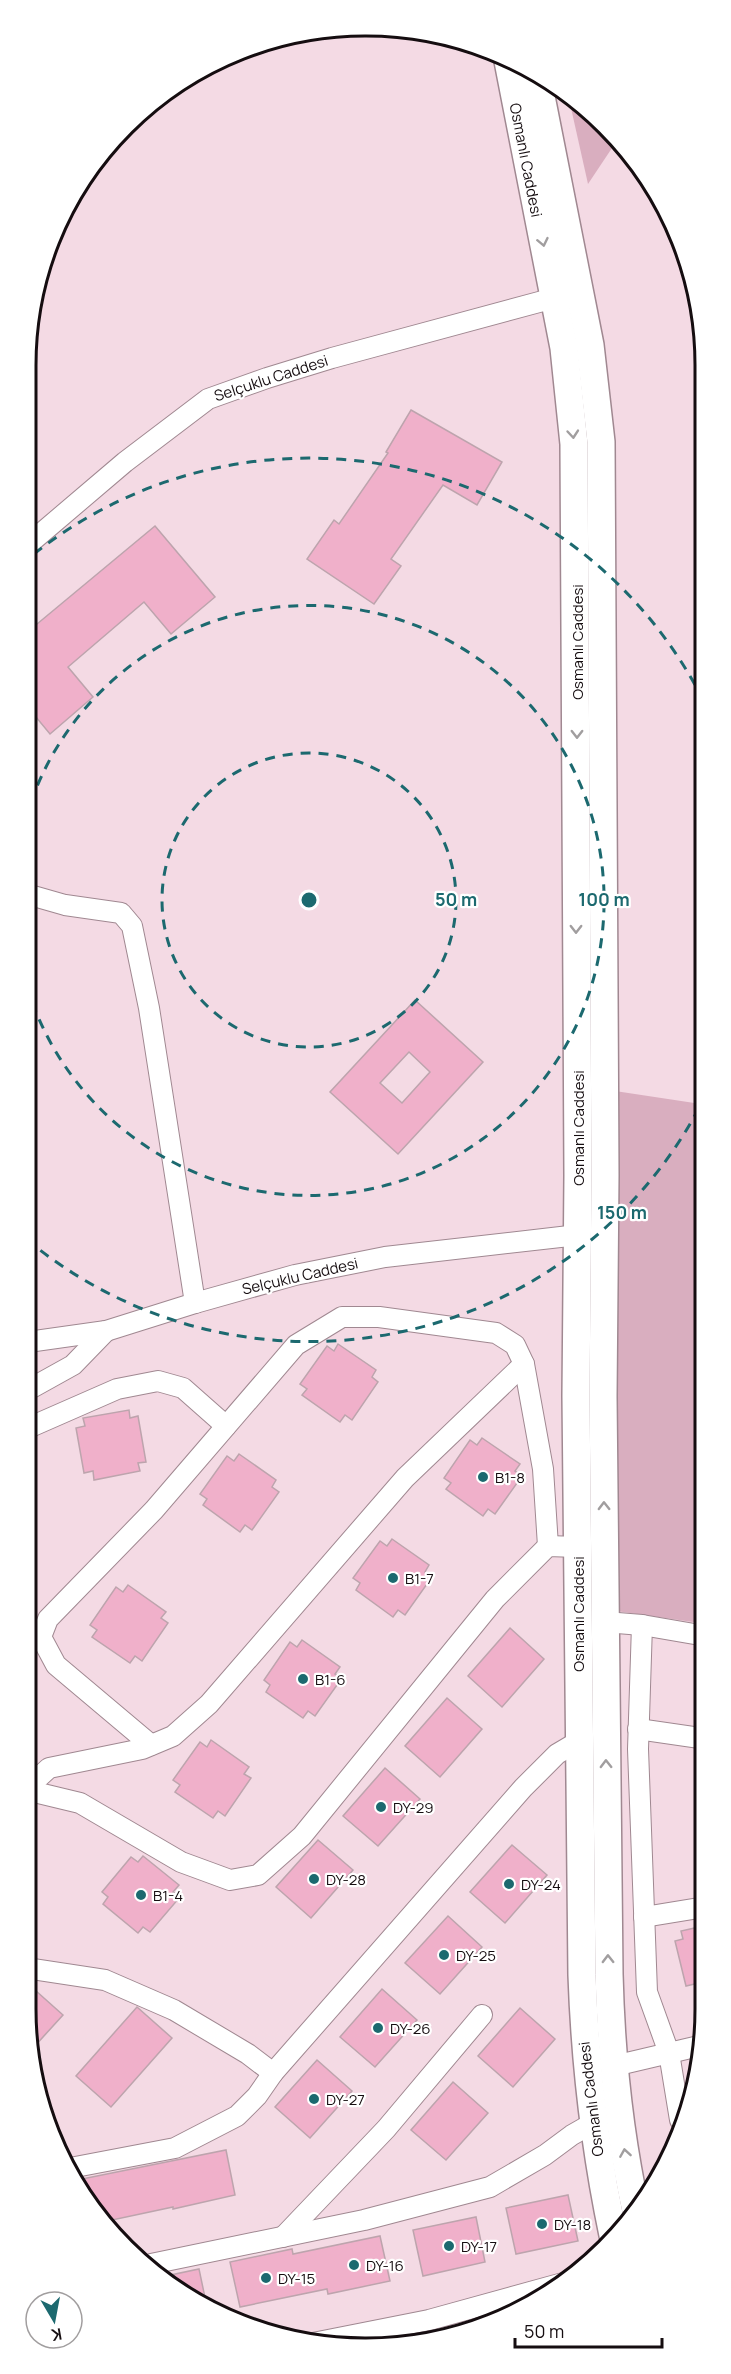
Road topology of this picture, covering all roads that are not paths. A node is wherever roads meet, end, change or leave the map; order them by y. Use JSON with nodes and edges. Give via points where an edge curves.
{"nodes":[{"id":1,"x":509,"y":69,"type":"edge"},
{"id":2,"x":538,"y":85,"type":"edge"},
{"id":3,"x":567,"y":295,"type":"junction"},
{"id":4,"x":36,"y":538,"type":"edge"},
{"id":5,"x":36,"y":898,"type":"edge"},
{"id":6,"x":604,"y":1233,"type":"junction"},
{"id":7,"x":578,"y":1235,"type":"junction"},
{"id":8,"x":195,"y":1303,"type":"junction"},
{"id":9,"x":106,"y":1331,"type":"junction"},
{"id":10,"x":36,"y":1341,"type":"edge"},
{"id":11,"x":524,"y":1364,"type":"junction"},
{"id":12,"x":36,"y":1386,"type":"edge"},
{"id":13,"x":36,"y":1424,"type":"edge"},
{"id":14,"x":226,"y":1426,"type":"junction"},
{"id":15,"x":548,"y":1546,"type":"junction"},
{"id":16,"x":604,"y":1546,"type":"junction"},
{"id":17,"x":577,"y":1547,"type":"junction"},
{"id":18,"x":605,"y":1622,"type":"junction"},
{"id":19,"x":642,"y":1625,"type":"junction"},
{"id":20,"x":695,"y":1634,"type":"edge"},
{"id":21,"x":638,"y":1729,"type":"junction"},
{"id":22,"x":695,"y":1739,"type":"edge"},
{"id":23,"x":579,"y":1742,"type":"junction"},
{"id":24,"x":151,"y":1745,"type":"junction"},
{"id":25,"x":36,"y":1781,"type":"edge"},
{"id":26,"x":36,"y":1792,"type":"edge"},
{"id":27,"x":695,"y":1909,"type":"edge"},
{"id":28,"x":644,"y":1917,"type":"junction"},
{"id":29,"x":36,"y":1970,"type":"edge"},
{"id":30,"x":482,"y":2014,"type":"dead end"},
{"id":31,"x":692,"y":2048,"type":"edge"},
{"id":32,"x":669,"y":2053,"type":"junction"},
{"id":33,"x":614,"y":2066,"type":"junction"},
{"id":34,"x":273,"y":2073,"type":"junction"},
{"id":35,"x":679,"y":2112,"type":"edge"},
{"id":36,"x":593,"y":2122,"type":"junction"},
{"id":37,"x":77,"y":2167,"type":"edge"},
{"id":38,"x":634,"y":2200,"type":"edge"},
{"id":39,"x":612,"y":2227,"type":"edge"},
{"id":40,"x":283,"y":2237,"type":"junction"},
{"id":41,"x":156,"y":2263,"type":"edge"},
{"id":42,"x":535,"y":2291,"type":"edge"},
{"id":43,"x":343,"y":2337,"type":"edge"}],
"edges":[{"from":1,"to":3,"type":"street","name":"Osmanlı Caddesi","one_way":true,"via":[[524,150]]},
{"from":2,"to":3,"type":"street","name":"Osmanlı Caddesi"},
{"from":3,"to":4,"type":"street","name":"Selçuklu Caddesi","via":[[332,358],[208,399],[125,462]]},
{"from":3,"to":6,"type":"street","name":"Osmanlı Caddesi","via":[[590,345],[601,442]]},
{"from":3,"to":7,"type":"street","name":"Osmanlı Caddesi","one_way":true,"via":[[574,454]]},
{"from":5,"to":8,"type":"street","via":[[121,913],[132,926],[149,1008]]},
{"from":6,"to":7,"type":"street"},
{"from":16,"to":6,"type":"street","name":"Osmanlı Caddesi","one_way":true},
{"from":7,"to":8,"type":"street","name":"Selçuklu Caddesi","via":[[385,1257],[295,1275]]},
{"from":7,"to":17,"type":"street","name":"Osmanlı Caddesi"},
{"from":8,"to":9,"type":"street","name":"Selçuklu Caddesi"},
{"from":9,"to":10,"type":"street","name":"Selçuklu Caddesi"},
{"from":9,"to":12,"type":"street","via":[[73,1365]]},
{"from":11,"to":14,"type":"street","via":[[515,1345],[496,1333],[379,1317],[342,1317],[296,1345]]},
{"from":11,"to":15,"type":"street","via":[[543,1468]]},
{"from":11,"to":24,"type":"street","via":[[405,1478],[209,1704],[173,1736]]},
{"from":13,"to":14,"type":"street","via":[[117,1389],[158,1381],[183,1388]]},
{"from":14,"to":24,"type":"street","via":[[154,1510],[48,1619],[41,1636],[56,1665]]},
{"from":15,"to":17,"type":"street"},
{"from":15,"to":26,"type":"street","via":[[495,1599],[302,1836],[258,1875],[230,1880],[191,1866],[80,1803]]},
{"from":16,"to":17,"type":"street"},
{"from":16,"to":18,"type":"street","name":"Osmanlı Caddesi"},
{"from":17,"to":23,"type":"street","name":"Osmanlı Caddesi"},
{"from":18,"to":19,"type":"street"},
{"from":33,"to":18,"type":"street","name":"Osmanlı Caddesi","one_way":true,"via":[[609,1974]]},
{"from":19,"to":20,"type":"street"},
{"from":19,"to":21,"type":"street"},
{"from":21,"to":22,"type":"street"},
{"from":21,"to":28,"type":"street"},
{"from":23,"to":34,"type":"street","via":[[557,1754],[523,1788]]},
{"from":23,"to":36,"type":"street","name":"Osmanlı Caddesi","via":[[582,1998]]},
{"from":24,"to":25,"type":"street","via":[[50,1768]]},
{"from":27,"to":28,"type":"street"},
{"from":28,"to":32,"type":"street","via":[[647,1992]]},
{"from":29,"to":34,"type":"street","via":[[105,1980],[174,2010]]},
{"from":30,"to":40,"type":"street","via":[[386,2129]]},
{"from":31,"to":32,"type":"street"},
{"from":32,"to":33,"type":"street"},
{"from":32,"to":35,"type":"street"},
{"from":38,"to":33,"type":"street","name":"Osmanlı Caddesi","one_way":true},
{"from":34,"to":37,"type":"street","via":[[237,2116],[176,2148]]},
{"from":36,"to":39,"type":"street","name":"Osmanlı Caddesi"},
{"from":36,"to":40,"type":"street","via":[[490,2187]]},
{"from":40,"to":41,"type":"street"},
{"from":42,"to":43,"type":"street","via":[[429,2320]]}]}
